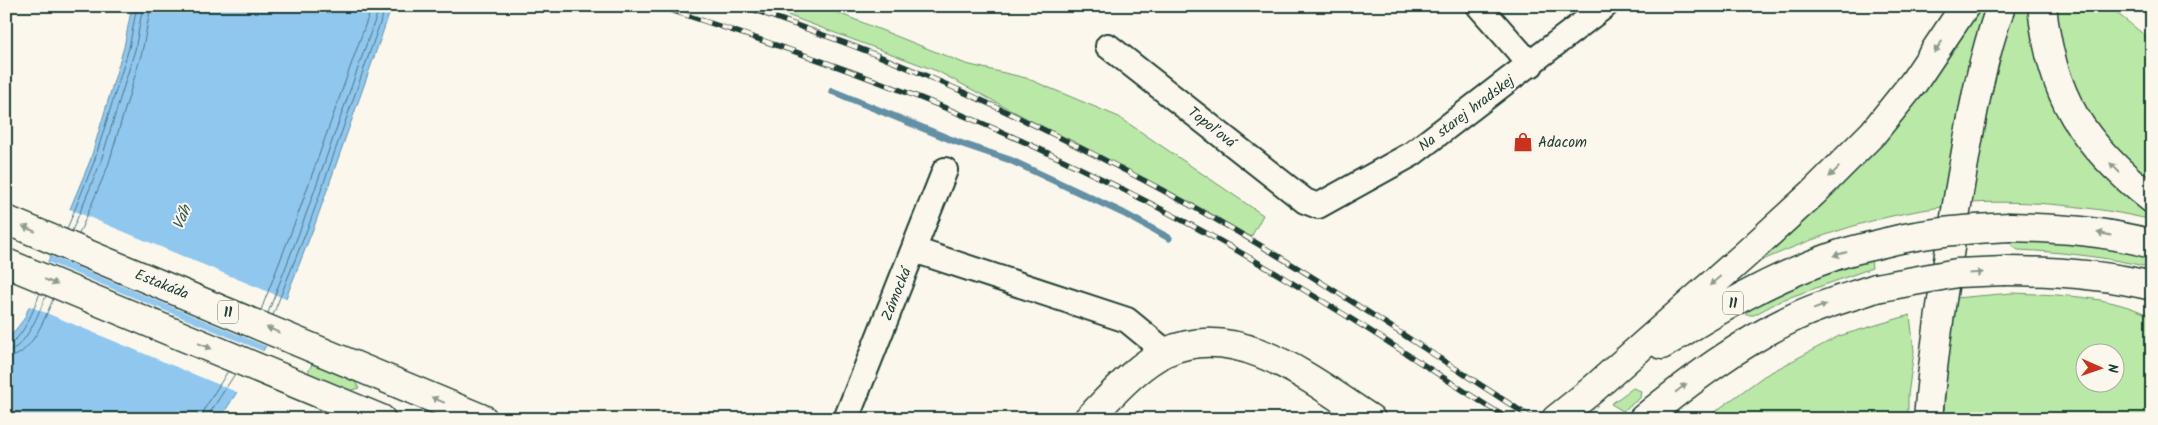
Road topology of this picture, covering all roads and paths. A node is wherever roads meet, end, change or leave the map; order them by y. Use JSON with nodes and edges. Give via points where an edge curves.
{"nodes":[{"id":1,"x":1480,"y":6,"type":"edge"},
{"id":2,"x":1605,"y":6,"type":"edge"},
{"id":3,"x":1965,"y":6,"type":"edge"},
{"id":4,"x":2001,"y":6,"type":"edge"},
{"id":5,"x":2042,"y":6,"type":"edge"},
{"id":6,"x":1108,"y":46,"type":"dead end"},
{"id":7,"x":1530,"y":65,"type":"junction"},
{"id":8,"x":945,"y":170,"type":"dead end"},
{"id":9,"x":2152,"y":199,"type":"edge"},
{"id":10,"x":1318,"y":206,"type":"joint"},
{"id":11,"x":6,"y":220,"type":"edge"},
{"id":12,"x":2152,"y":244,"type":"edge"},
{"id":13,"x":914,"y":250,"type":"junction"},
{"id":14,"x":6,"y":263,"type":"edge"},
{"id":15,"x":2038,"y":271,"type":"junction"},
{"id":16,"x":2152,"y":286,"type":"edge"},
{"id":17,"x":2152,"y":306,"type":"edge"},
{"id":18,"x":1166,"y":352,"type":"junction"},
{"id":19,"x":301,"y":385,"type":"junction"},
{"id":20,"x":1591,"y":391,"type":"junction"},
{"id":21,"x":350,"y":419,"type":"edge"},
{"id":22,"x":381,"y":419,"type":"edge"},
{"id":23,"x":483,"y":419,"type":"edge"},
{"id":24,"x":846,"y":419,"type":"edge"},
{"id":25,"x":1088,"y":419,"type":"edge"},
{"id":26,"x":1371,"y":419,"type":"edge"},
{"id":27,"x":1556,"y":419,"type":"edge"},
{"id":28,"x":1642,"y":419,"type":"edge"},
{"id":29,"x":1928,"y":419,"type":"edge"}],
"edges":[{"from":1,"to":7,"type":"street"},
{"from":2,"to":7,"type":"street","name":"Na starej hradskej"},
{"from":3,"to":20,"type":"main road","one_way":true,"via":[[1914,82],[1873,133],[1813,193]]},
{"from":4,"to":29,"type":"main road","via":[[1968,134],[1932,370]]},
{"from":9,"to":5,"type":"main road","one_way":true,"via":[[2100,153],[2070,110],[2045,40]]},
{"from":6,"to":10,"type":"street","name":"Topoľová","via":[[1306,201]]},
{"from":7,"to":10,"type":"street","name":"Na starej hradskej","via":[[1412,154]]},
{"from":8,"to":13,"type":"street","name":"Zámocká"},
{"from":23,"to":11,"type":"main road","name":"Estakáda","number":"11","one_way":true},
{"from":12,"to":20,"type":"main road","number":"11","one_way":true,"bridge":true,"via":[[2098,232],[2010,227],[1919,234],[1833,256],[1750,292]]},
{"from":13,"to":18,"type":"street","via":[[1127,320]]},
{"from":13,"to":24,"type":"street","name":"Zámocká"},
{"from":14,"to":19,"type":"main road","one_way":true},
{"from":15,"to":16,"type":"main road","via":[[2119,278]]},
{"from":15,"to":17,"type":"main road"},
{"from":28,"to":15,"type":"main road","one_way":true,"bridge":true,"via":[[1697,376],[1798,315],[1876,288],[1957,274]]},
{"from":18,"to":25,"type":"main road","via":[[1138,372]]},
{"from":18,"to":26,"type":"main road","via":[[1197,343],[1233,344],[1258,352]]},
{"from":19,"to":21,"type":"main road"},
{"from":19,"to":22,"type":"main road"},
{"from":20,"to":27,"type":"main road","number":"11"}]}
